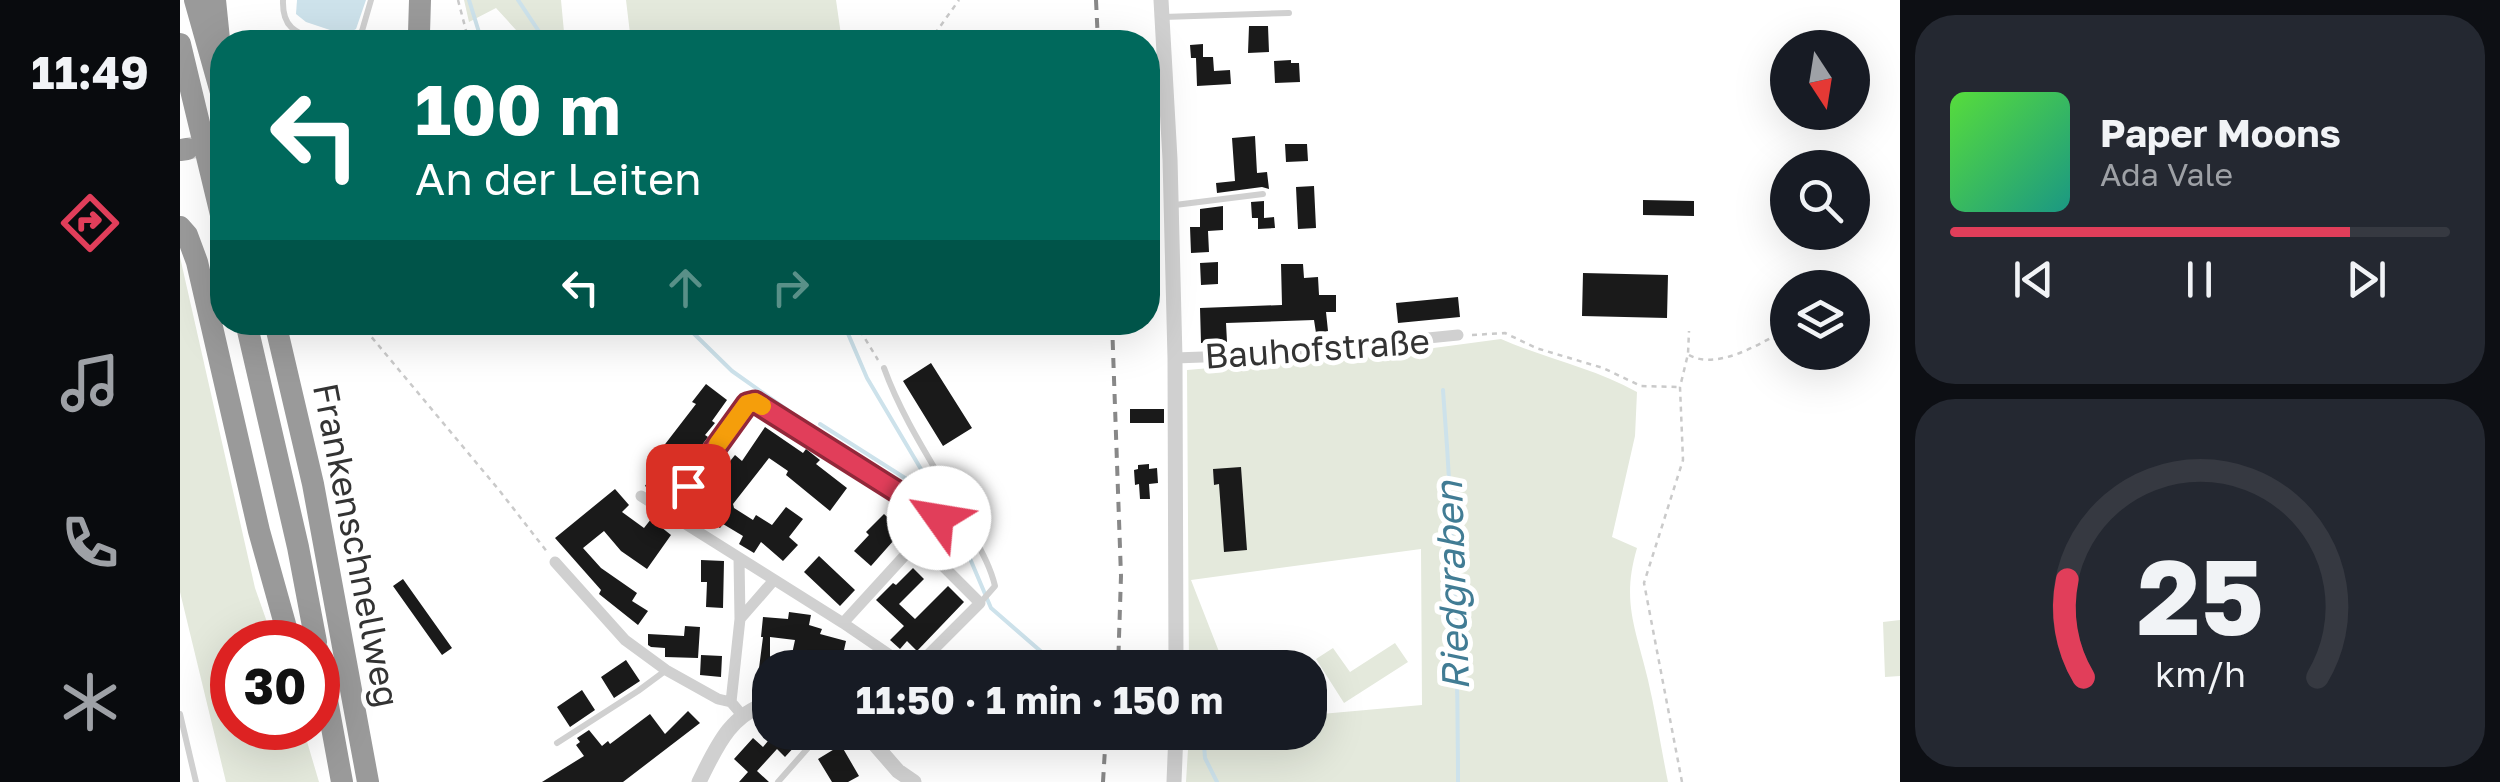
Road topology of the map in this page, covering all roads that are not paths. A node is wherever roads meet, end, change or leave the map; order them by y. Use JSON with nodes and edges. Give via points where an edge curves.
{"nodes":[{"id":1,"x":195,"y":0,"type":"edge"},
{"id":2,"x":214,"y":0,"type":"edge"},
{"id":3,"x":283,"y":0,"type":"edge"},
{"id":4,"x":371,"y":0,"type":"edge"},
{"id":5,"x":420,"y":0,"type":"edge"},
{"id":6,"x":1161,"y":0,"type":"edge"},
{"id":7,"x":1289,"y":13,"type":"dead end"},
{"id":8,"x":1162,"y":18,"type":"junction"},
{"id":9,"x":217,"y":30,"type":"edge"},
{"id":10,"x":293,"y":30,"type":"edge"},
{"id":11,"x":362,"y":30,"type":"edge"},
{"id":12,"x":419,"y":30,"type":"edge"},
{"id":13,"x":180,"y":44,"type":"edge"},
{"id":14,"x":210,"y":53,"type":"edge"},
{"id":15,"x":210,"y":168,"type":"edge"},
{"id":16,"x":1263,"y":194,"type":"dead end"},
{"id":17,"x":1171,"y":205,"type":"junction"},
{"id":18,"x":180,"y":227,"type":"edge"},
{"id":19,"x":210,"y":318,"type":"edge"},
{"id":20,"x":214,"y":335,"type":"edge"},
{"id":21,"x":249,"y":335,"type":"edge"},
{"id":22,"x":278,"y":335,"type":"edge"},
{"id":23,"x":1458,"y":335,"type":"road end"},
{"id":24,"x":1176,"y":358,"type":"junction"},
{"id":25,"x":884,"y":368,"type":"road end"},
{"id":26,"x":640,"y":496,"type":"dead end"},
{"id":27,"x":668,"y":513,"type":"junction"},
{"id":28,"x":917,"y":540,"type":"junction"},
{"id":29,"x":739,"y":558,"type":"junction"},
{"id":30,"x":555,"y":562,"type":"road end"},
{"id":31,"x":774,"y":580,"type":"junction"},
{"id":32,"x":980,"y":603,"type":"junction"},
{"id":33,"x":740,"y":619,"type":"junction"},
{"id":34,"x":284,"y":620,"type":"edge"},
{"id":35,"x":312,"y":620,"type":"edge"},
{"id":36,"x":844,"y":623,"type":"junction"},
{"id":37,"x":885,"y":650,"type":"edge"},
{"id":38,"x":931,"y":650,"type":"edge"},
{"id":39,"x":1176,"y":650,"type":"edge"},
{"id":40,"x":666,"y":670,"type":"junction"},
{"id":41,"x":752,"y":706,"type":"edge"},
{"id":42,"x":736,"y":708,"type":"junction"},
{"id":43,"x":180,"y":714,"type":"edge"},
{"id":44,"x":557,"y":743,"type":"dead end"},
{"id":45,"x":328,"y":750,"type":"edge"},
{"id":46,"x":335,"y":750,"type":"edge"},
{"id":47,"x":806,"y":750,"type":"edge"},
{"id":48,"x":881,"y":750,"type":"edge"},
{"id":49,"x":1175,"y":750,"type":"edge"},
{"id":50,"x":909,"y":781,"type":"edge"},
{"id":51,"x":196,"y":782,"type":"edge"},
{"id":52,"x":341,"y":782,"type":"edge"},
{"id":53,"x":368,"y":782,"type":"edge"},
{"id":54,"x":699,"y":782,"type":"edge"},
{"id":55,"x":778,"y":782,"type":"edge"},
{"id":56,"x":1174,"y":782,"type":"edge"}],
"edges":[{"from":1,"to":14,"type":"highway"},
{"from":2,"to":9,"type":"highway"},
{"from":3,"to":10,"type":"lane"},
{"from":4,"to":11,"type":"lane"},
{"from":5,"to":12,"type":"highway"},
{"from":6,"to":8,"type":"street"},
{"from":7,"to":8,"type":"lane"},
{"from":8,"to":17,"type":"street"},
{"from":13,"to":15,"type":"highway"},
{"from":16,"to":17,"type":"lane"},
{"from":17,"to":24,"type":"street"},
{"from":18,"to":19,"type":"highway","via":[[197,262]]},
{"from":20,"to":34,"type":"highway"},
{"from":21,"to":35,"type":"highway","name":"Frankenschnellweg"},
{"from":22,"to":53,"type":"highway","name":"Frankenschnellweg"},
{"from":23,"to":24,"type":"street","name":"Bauhofstraße"},
{"from":24,"to":39,"type":"street"},
{"from":25,"to":32,"type":"lane","via":[[992,572],[995,586]]},
{"from":26,"to":27,"type":"street"},
{"from":27,"to":28,"type":"street","via":[[747,404],[755,402],[939,518]]},
{"from":27,"to":29,"type":"street"},
{"from":28,"to":32,"type":"street"},
{"from":28,"to":36,"type":"street"},
{"from":29,"to":31,"type":"street"},
{"from":29,"to":33,"type":"street"},
{"from":30,"to":40,"type":"street","via":[[624,640]]},
{"from":31,"to":33,"type":"street"},
{"from":31,"to":36,"type":"street"},
{"from":32,"to":38,"type":"street"},
{"from":33,"to":42,"type":"street"},
{"from":36,"to":37,"type":"street"},
{"from":40,"to":42,"type":"street"},
{"from":40,"to":44,"type":"lane"},
{"from":41,"to":42,"type":"street"},
{"from":42,"to":54,"type":"street"},
{"from":43,"to":51,"type":"lane"},
{"from":45,"to":52,"type":"highway"},
{"from":46,"to":52,"type":"highway","name":"Frankenschnellweg"},
{"from":47,"to":55,"type":"lane"},
{"from":48,"to":50,"type":"street"},
{"from":49,"to":56,"type":"street"}]}
